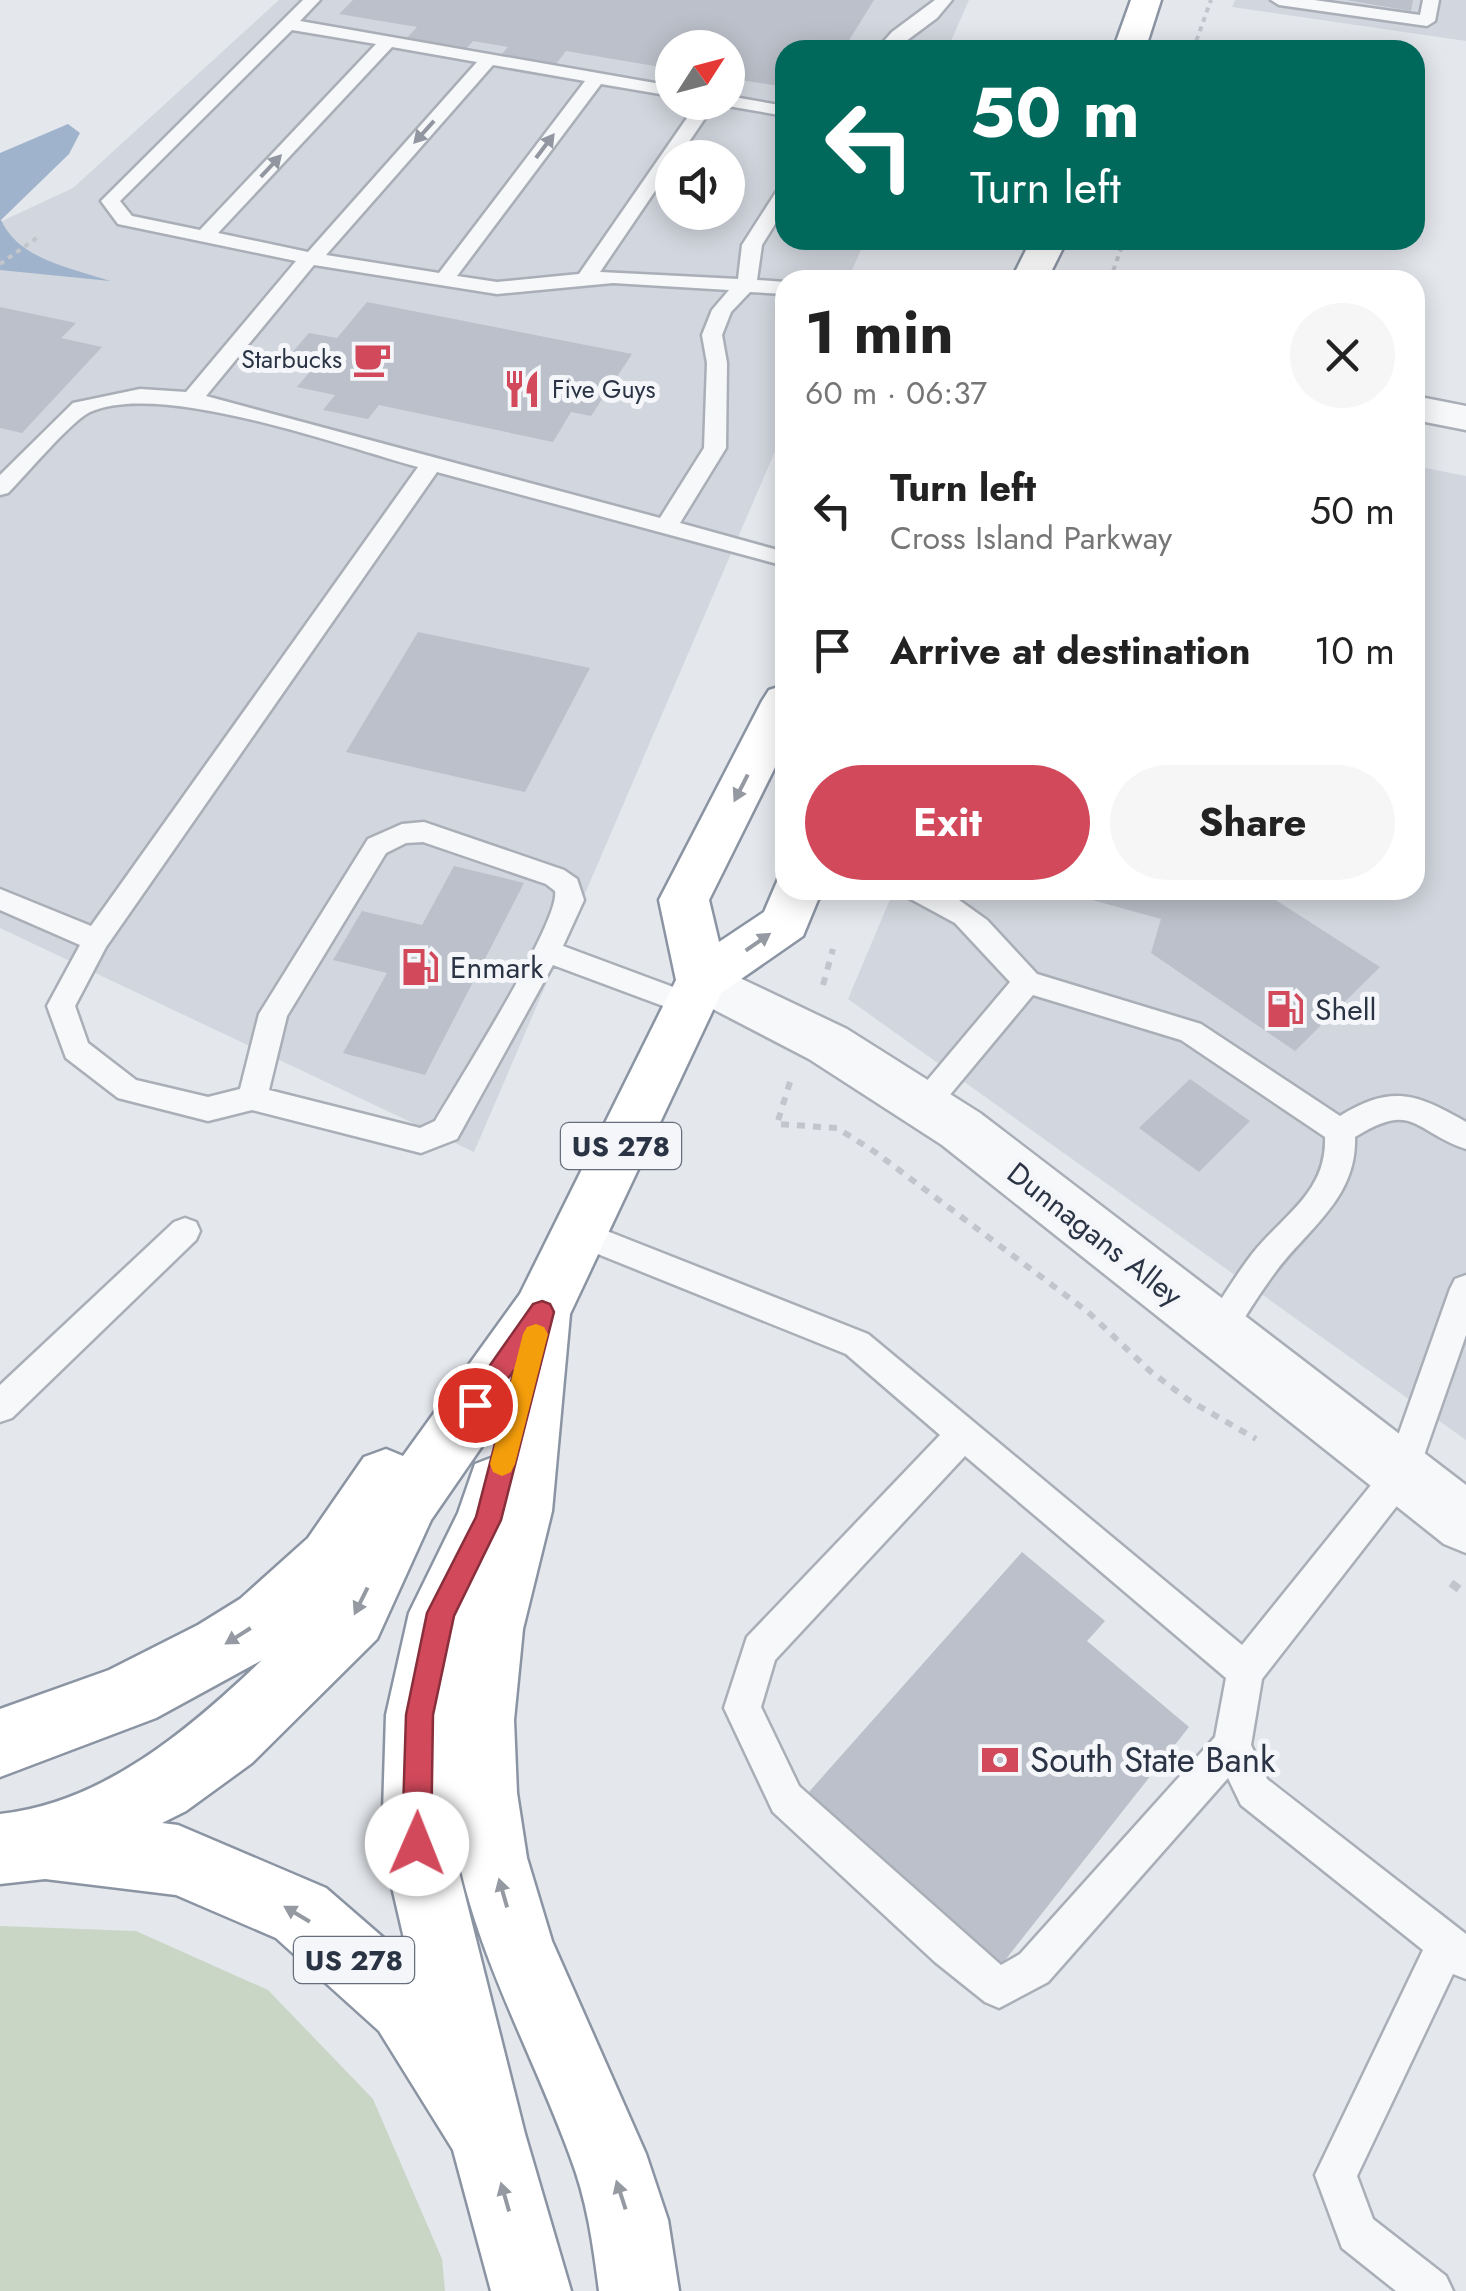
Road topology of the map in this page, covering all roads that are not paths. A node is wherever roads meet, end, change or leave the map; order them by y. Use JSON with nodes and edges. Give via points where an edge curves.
{"nodes":[{"id":1,"x":312,"y":0,"type":"edge"},
{"id":2,"x":944,"y":0,"type":"edge"},
{"id":3,"x":1146,"y":0,"type":"edge"},
{"id":4,"x":1279,"y":0,"type":"edge"},
{"id":5,"x":1432,"y":0,"type":"edge"},
{"id":6,"x":287,"y":24,"type":"junction"},
{"id":7,"x":890,"y":40,"type":"edge"},
{"id":8,"x":1132,"y":40,"type":"edge"},
{"id":9,"x":388,"y":42,"type":"junction"},
{"id":10,"x":489,"y":59,"type":"junction"},
{"id":11,"x":596,"y":78,"type":"junction"},
{"id":12,"x":655,"y":88,"type":"edge"},
{"id":13,"x":745,"y":104,"type":"edge"},
{"id":14,"x":775,"y":109,"type":"edge"},
{"id":15,"x":696,"y":120,"type":"edge"},
{"id":16,"x":775,"y":209,"type":"edge"},
{"id":17,"x":204,"y":237,"type":"junction"},
{"id":18,"x":310,"y":259,"type":"junction"},
{"id":19,"x":444,"y":279,"type":"junction"},
{"id":20,"x":585,"y":280,"type":"junction"},
{"id":21,"x":747,"y":283,"type":"junction"},
{"id":22,"x":775,"y":287,"type":"edge"},
{"id":23,"x":192,"y":399,"type":"junction"},
{"id":24,"x":1425,"y":410,"type":"edge"},
{"id":25,"x":1466,"y":418,"type":"edge"},
{"id":26,"x":432,"y":463,"type":"junction"},
{"id":27,"x":0,"y":488,"type":"edge"},
{"id":28,"x":667,"y":526,"type":"junction"},
{"id":29,"x":775,"y":556,"type":"edge"},
{"id":30,"x":775,"y":721,"type":"edge"},
{"id":31,"x":0,"y":899,"type":"edge"},
{"id":32,"x":794,"y":900,"type":"edge"},
{"id":33,"x":945,"y":900,"type":"edge"},
{"id":34,"x":96,"y":940,"type":"junction"},
{"id":35,"x":547,"y":951,"type":"junction"},
{"id":36,"x":1027,"y":982,"type":"junction"},
{"id":37,"x":696,"y":993,"type":"junction"},
{"id":38,"x":252,"y":1098,"type":"junction"},
{"id":39,"x":924,"y":1105,"type":"junction"},
{"id":40,"x":1340,"y":1130,"type":"junction"},
{"id":41,"x":1466,"y":1137,"type":"edge"},
{"id":42,"x":185,"y":1231,"type":"dead end"},
{"id":43,"x":578,"y":1233,"type":"junction"},
{"id":44,"x":1466,"y":1290,"type":"edge"},
{"id":45,"x":542,"y":1312,"type":"junction"},
{"id":46,"x":1219,"y":1330,"type":"junction"},
{"id":47,"x":0,"y":1407,"type":"edge"},
{"id":48,"x":964,"y":1434,"type":"junction"},
{"id":49,"x":1402,"y":1473,"type":"junction"},
{"id":50,"x":1466,"y":1523,"type":"edge"},
{"id":51,"x":1246,"y":1671,"type":"junction"},
{"id":52,"x":0,"y":1744,"type":"edge"},
{"id":53,"x":1232,"y":1746,"type":"junction"},
{"id":54,"x":23,"y":1846,"type":"edge"},
{"id":55,"x":1457,"y":1951,"type":"edge"},
{"id":56,"x":487,"y":2134,"type":"junction"},
{"id":57,"x":531,"y":2291,"type":"edge"},
{"id":58,"x":639,"y":2291,"type":"edge"},
{"id":59,"x":1431,"y":2291,"type":"edge"}],
"edges":[{"from":1,"to":6,"type":"lane"},
{"from":2,"to":7,"type":"lane"},
{"from":3,"to":8,"type":"highway"},
{"from":4,"to":5,"type":"lane","via":[[1427,21]]},
{"from":6,"to":9,"type":"lane"},
{"from":6,"to":17,"type":"lane","via":[[110,201],[125,220]]},
{"from":9,"to":10,"type":"lane"},
{"from":17,"to":9,"type":"lane","one_way":true},
{"from":10,"to":11,"type":"lane"},
{"from":10,"to":18,"type":"lane","one_way":true},
{"from":11,"to":12,"type":"lane"},
{"from":19,"to":11,"type":"lane","one_way":true},
{"from":13,"to":14,"type":"lane"},
{"from":15,"to":20,"type":"lane"},
{"from":16,"to":21,"type":"lane","via":[[752,245]]},
{"from":17,"to":18,"type":"lane"},
{"from":18,"to":19,"type":"lane"},
{"from":18,"to":23,"type":"lane"},
{"from":19,"to":20,"type":"lane","via":[[497,288]]},
{"from":20,"to":21,"type":"lane"},
{"from":21,"to":22,"type":"lane"},
{"from":21,"to":28,"type":"lane","via":[[722,310],[712,335],[718,363],[715,448]]},
{"from":23,"to":26,"type":"lane"},
{"from":23,"to":27,"type":"lane","via":[[140,395],[81,408]]},
{"from":24,"to":25,"type":"street"},
{"from":26,"to":28,"type":"lane"},
{"from":26,"to":34,"type":"lane"},
{"from":28,"to":29,"type":"lane"},
{"from":30,"to":37,"type":"highway","one_way":true,"via":[[684,900]]},
{"from":31,"to":34,"type":"lane"},
{"from":37,"to":32,"type":"highway","number":"US 278","one_way":true,"via":[[785,923]]},
{"from":33,"to":36,"type":"lane"},
{"from":34,"to":38,"type":"lane","via":[[61,1006],[76,1050],[128,1090],[208,1109]]},
{"from":35,"to":37,"type":"lane"},
{"from":35,"to":38,"type":"lane","via":[[446,1130],[421,1140]]},
{"from":35,"to":38,"type":"lane","via":[[570,900],[568,886],[555,877],[424,832],[376,846],[273,1014]]},
{"from":36,"to":39,"type":"lane"},
{"from":36,"to":40,"type":"lane","via":[[1191,1032]]},
{"from":37,"to":39,"type":"street","name":"Dunnagans Alley","via":[[828,1044]]},
{"from":37,"to":43,"type":"highway","number":"US 278"},
{"from":39,"to":46,"type":"street","name":"Dunnagans Alley"},
{"from":40,"to":41,"type":"lane","via":[[1378,1106],[1412,1107]]},
{"from":40,"to":46,"type":"lane","via":[[1341,1164],[1321,1199],[1264,1264]]},
{"from":42,"to":47,"type":"lane"},
{"from":43,"to":45,"type":"highway","number":"US 278"},
{"from":43,"to":48,"type":"lane","via":[[857,1344]]},
{"from":44,"to":49,"type":"lane"},
{"from":45,"to":52,"type":"highway","one_way":true,"via":[[398,1458],[349,1537],[257,1624],[109,1703]]},
{"from":45,"to":54,"type":"highway","number":"US 278","one_way":true,"via":[[408,1499],[354,1616],[228,1740],[162,1787]]},
{"from":45,"to":56,"type":"highway","number":"US 278","via":[[488,1520],[441,1613],[420,1715],[417,1844]]},
{"from":58,"to":45,"type":"highway","one_way":true,"via":[[629,2220],[608,2154],[518,1947],[492,1858],[483,1793],[480,1720],[490,1629],[521,1511]]},
{"from":46,"to":49,"type":"street","name":"Dunnagans Alley"},
{"from":48,"to":51,"type":"lane"},
{"from":48,"to":53,"type":"lane","via":[[760,1650],[742,1708],[786,1798],[1000,1988],[1034,1968]]},
{"from":49,"to":50,"type":"street","name":"Dunnagans Alley"},
{"from":49,"to":51,"type":"lane"},
{"from":51,"to":53,"type":"lane"},
{"from":53,"to":55,"type":"lane","via":[[1254,1792]]},
{"from":56,"to":54,"type":"highway","number":"US 278","one_way":true,"via":[[405,2005],[301,1914],[178,1860]]},
{"from":55,"to":59,"type":"lane","via":[[1336,2175],[1357,2232]]},
{"from":57,"to":56,"type":"highway","number":"US 278","one_way":true}]}
